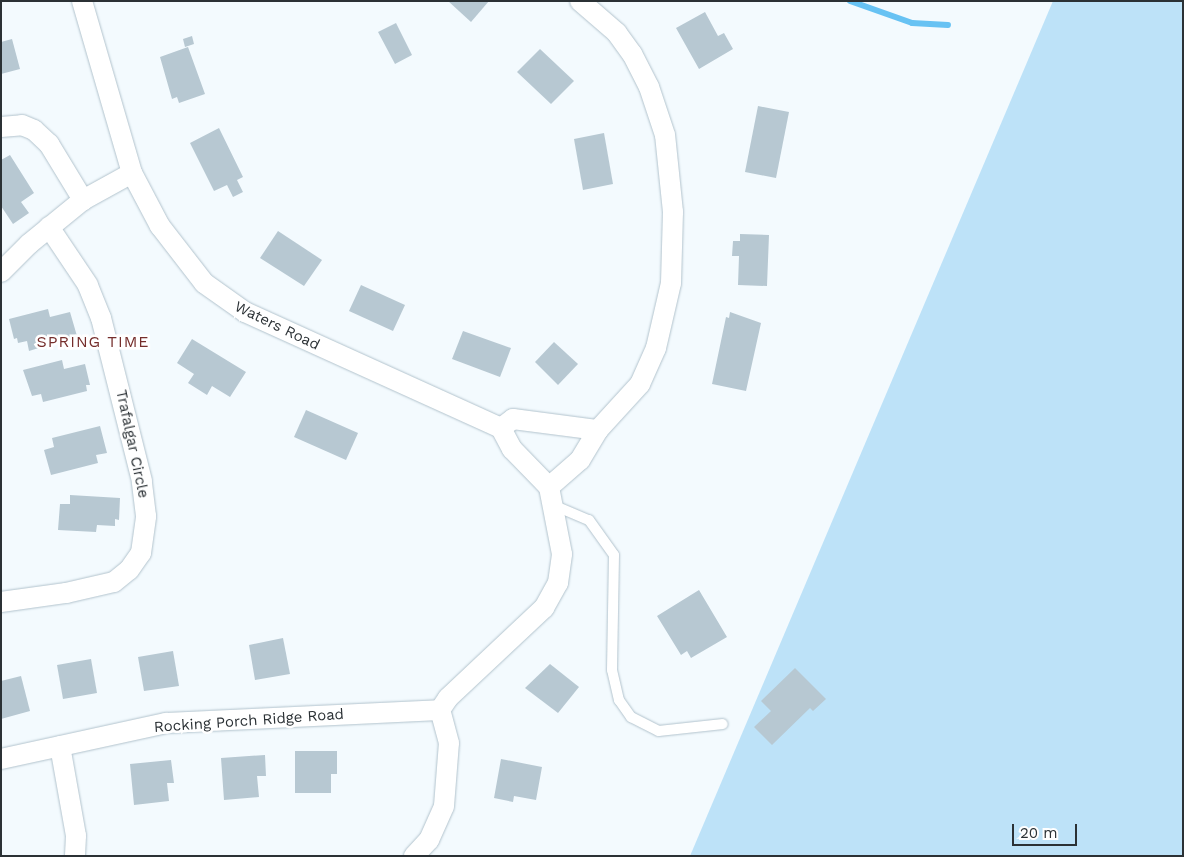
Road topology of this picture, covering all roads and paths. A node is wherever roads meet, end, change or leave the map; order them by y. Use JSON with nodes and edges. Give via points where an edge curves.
{"nodes":[{"id":1,"x":82,"y":1,"type":"edge"},
{"id":2,"x":580,"y":1,"type":"edge"},
{"id":3,"x":1,"y":127,"type":"edge"},
{"id":4,"x":132,"y":173,"type":"junction"},
{"id":5,"x":83,"y":200,"type":"junction"},
{"id":6,"x":49,"y":227,"type":"junction"},
{"id":7,"x":1,"y":272,"type":"edge"},
{"id":8,"x":502,"y":428,"type":"junction"},
{"id":9,"x":598,"y":430,"type":"junction"},
{"id":10,"x":551,"y":496,"type":"junction"},
{"id":11,"x":1,"y":602,"type":"edge"},
{"id":12,"x":440,"y":710,"type":"junction"},
{"id":13,"x":723,"y":724,"type":"dead end"},
{"id":14,"x":60,"y":746,"type":"junction"},
{"id":15,"x":1,"y":759,"type":"edge"},
{"id":16,"x":75,"y":856,"type":"edge"},
{"id":17,"x":414,"y":856,"type":"edge"}],
"edges":[{"from":1,"to":4,"type":"street","name":"Waters Road"},
{"from":2,"to":9,"type":"street","via":[[617,33],[649,87],[665,135],[673,212],[671,283],[656,348],[640,384]]},
{"from":3,"to":5,"type":"street","via":[[22,125],[34,130],[49,144]]},
{"from":4,"to":5,"type":"street"},
{"from":4,"to":8,"type":"street","name":"Waters Road","via":[[146,204],[184,261],[204,284],[224,298],[304,340]]},
{"from":5,"to":6,"type":"street"},
{"from":6,"to":7,"type":"street"},
{"from":6,"to":11,"type":"street","name":"Trafalgar Circle","via":[[88,285],[101,318],[142,482],[145,525],[141,553],[114,582]]},
{"from":8,"to":9,"type":"street","via":[[513,419]]},
{"from":8,"to":10,"type":"street","via":[[512,449]]},
{"from":9,"to":10,"type":"street","via":[[580,460]]},
{"from":10,"to":12,"type":"street","via":[[562,554],[558,583],[544,608],[448,698]]},
{"from":10,"to":13,"type":"lane","via":[[589,520],[614,555],[612,670],[619,700],[631,717],[659,731]]},
{"from":12,"to":14,"type":"street","name":"Rocking Porch Ridge Road","via":[[166,723]]},
{"from":12,"to":17,"type":"street","via":[[449,743],[444,806],[429,840]]},
{"from":14,"to":15,"type":"street","name":"Rocking Porch Ridge Road"},
{"from":14,"to":16,"type":"street","via":[[76,836]]}]}
